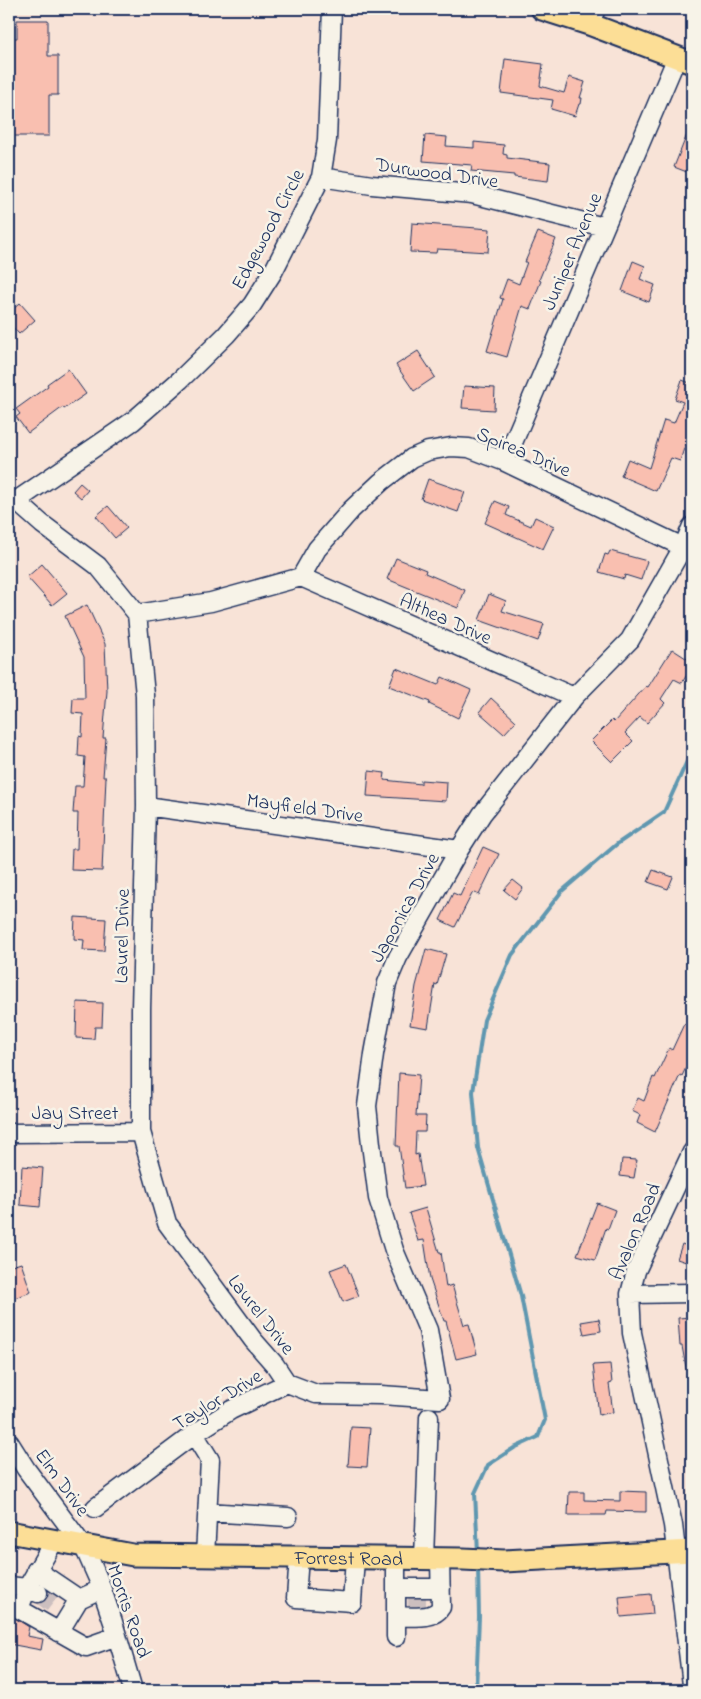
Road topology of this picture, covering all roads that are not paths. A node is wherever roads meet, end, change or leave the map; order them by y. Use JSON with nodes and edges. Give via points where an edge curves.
{"nodes":[{"id":1,"x":332,"y":9,"type":"edge"},
{"id":2,"x":542,"y":9,"type":"edge"},
{"id":3,"x":592,"y":16,"type":"edge"},
{"id":4,"x":684,"y":60,"type":"edge"},
{"id":5,"x":321,"y":177,"type":"junction"},
{"id":6,"x":604,"y":227,"type":"junction"},
{"id":7,"x":503,"y":461,"type":"junction"},
{"id":8,"x":12,"y":502,"type":"edge"},
{"id":9,"x":692,"y":526,"type":"edge"},
{"id":10,"x":683,"y":547,"type":"junction"},
{"id":11,"x":301,"y":577,"type":"junction"},
{"id":12,"x":137,"y":614,"type":"junction"},
{"id":13,"x":574,"y":697,"type":"junction"},
{"id":14,"x":146,"y":806,"type":"junction"},
{"id":15,"x":459,"y":850,"type":"junction"},
{"id":16,"x":141,"y":1132,"type":"junction"},
{"id":17,"x":9,"y":1133,"type":"edge"},
{"id":18,"x":692,"y":1152,"type":"edge"},
{"id":19,"x":692,"y":1293,"type":"edge"},
{"id":20,"x":630,"y":1294,"type":"junction"},
{"id":21,"x":287,"y":1383,"type":"junction"},
{"id":22,"x":407,"y":1396,"type":"joint"},
{"id":23,"x":429,"y":1417,"type":"dead end"},
{"id":24,"x":194,"y":1434,"type":"junction"},
{"id":25,"x":9,"y":1442,"type":"edge"},
{"id":26,"x":95,"y":1508,"type":"dead end"},
{"id":27,"x":208,"y":1512,"type":"junction"},
{"id":28,"x":288,"y":1517,"type":"dead end"},
{"id":29,"x":9,"y":1532,"type":"edge"},
{"id":30,"x":54,"y":1541,"type":"junction"},
{"id":31,"x":84,"y":1547,"type":"junction"},
{"id":32,"x":684,"y":1551,"type":"edge"},
{"id":33,"x":205,"y":1556,"type":"junction"},
{"id":34,"x":298,"y":1557,"type":"junction"},
{"id":35,"x":355,"y":1558,"type":"junction"},
{"id":36,"x":396,"y":1558,"type":"junction"},
{"id":37,"x":432,"y":1559,"type":"junction"},
{"id":38,"x":36,"y":1570,"type":"junction"},
{"id":39,"x":9,"y":1586,"type":"edge"},
{"id":40,"x":396,"y":1588,"type":"junction"},
{"id":41,"x":440,"y":1588,"type":"junction"},
{"id":42,"x":101,"y":1589,"type":"junction"},
{"id":43,"x":33,"y":1591,"type":"junction"},
{"id":44,"x":79,"y":1599,"type":"junction"},
{"id":45,"x":417,"y":1601,"type":"junction"},
{"id":46,"x":396,"y":1616,"type":"junction"},
{"id":47,"x":59,"y":1632,"type":"junction"},
{"id":48,"x":117,"y":1636,"type":"junction"},
{"id":49,"x":396,"y":1637,"type":"dead end"},
{"id":50,"x":692,"y":1685,"type":"edge"},
{"id":51,"x":133,"y":1690,"type":"edge"}],
"edges":[{"from":1,"to":5,"type":"street","name":"Edgewood Circle","via":[[327,140]]},
{"from":2,"to":3,"type":"main road"},
{"from":3,"to":4,"type":"main road"},
{"from":4,"to":6,"type":"street","name":"Juniper Avenue"},
{"from":5,"to":6,"type":"street","name":"Durwood Drive","via":[[472,194]]},
{"from":5,"to":8,"type":"street","name":"Edgewood Circle","via":[[273,272],[252,305],[226,335],[132,421]]},
{"from":6,"to":7,"type":"street","name":"Juniper Avenue"},
{"from":7,"to":10,"type":"street","name":"Spirea Drive"},
{"from":7,"to":11,"type":"street","name":"Spirea Drive","via":[[469,448],[451,447],[412,458],[351,510],[318,549]]},
{"from":8,"to":12,"type":"street","via":[[98,566]]},
{"from":9,"to":10,"type":"street","name":"Japonica Drive"},
{"from":10,"to":13,"type":"street","name":"Japonica Drive","via":[[630,640]]},
{"from":11,"to":12,"type":"street","via":[[211,602]]},
{"from":11,"to":13,"type":"street","name":"Althea Drive"},
{"from":12,"to":14,"type":"street","name":"Laurel Drive","via":[[145,695]]},
{"from":13,"to":15,"type":"street","name":"Japonica Drive","via":[[482,814]]},
{"from":14,"to":15,"type":"street","name":"Mayfield Drive"},
{"from":14,"to":16,"type":"street","name":"Laurel Drive"},
{"from":15,"to":22,"type":"street","name":"Japonica Drive","via":[[386,983],[367,1106],[378,1198],[394,1250],[428,1330],[440,1399]]},
{"from":16,"to":17,"type":"street","name":"Jay Street"},
{"from":16,"to":21,"type":"street","name":"Laurel Drive","via":[[167,1223]]},
{"from":18,"to":20,"type":"street","name":"Avalon Road","via":[[636,1271]]},
{"from":19,"to":20,"type":"street"},
{"from":20,"to":32,"type":"street","name":"Avalon Road","via":[[632,1333],[673,1525]]},
{"from":21,"to":22,"type":"street","name":"Taylor Drive","via":[[316,1394]]},
{"from":21,"to":24,"type":"street","name":"Taylor Drive","via":[[231,1410]]},
{"from":23,"to":37,"type":"street"},
{"from":24,"to":26,"type":"street","name":"Taylor Drive"},
{"from":24,"to":27,"type":"street","via":[[210,1460]]},
{"from":25,"to":31,"type":"street","name":"Elm Drive"},
{"from":27,"to":28,"type":"street"},
{"from":27,"to":33,"type":"street"},
{"from":29,"to":30,"type":"main road","name":"Forrest Road"},
{"from":30,"to":31,"type":"main road","name":"Forrest Road"},
{"from":30,"to":38,"type":"street"},
{"from":31,"to":33,"type":"main road","name":"Forrest Road","via":[[133,1555]]},
{"from":31,"to":42,"type":"street","name":"Morris Road"},
{"from":32,"to":37,"type":"main road","name":"Forrest Road","via":[[504,1562]]},
{"from":32,"to":50,"type":"street","name":"Avalon Road"},
{"from":33,"to":34,"type":"main road","name":"Forrest Road"},
{"from":34,"to":35,"type":"main road","name":"Forrest Road"},
{"from":34,"to":35,"type":"street","via":[[296,1598],[352,1602]]},
{"from":35,"to":36,"type":"main road","name":"Forrest Road"},
{"from":36,"to":37,"type":"main road","name":"Forrest Road"},
{"from":36,"to":40,"type":"street"},
{"from":37,"to":41,"type":"street"},
{"from":38,"to":43,"type":"street"},
{"from":38,"to":44,"type":"street"},
{"from":39,"to":43,"type":"street"},
{"from":40,"to":45,"type":"street"},
{"from":40,"to":46,"type":"street"},
{"from":41,"to":45,"type":"street"},
{"from":41,"to":45,"type":"street","via":[[441,1607],[437,1613],[431,1616]]},
{"from":42,"to":44,"type":"street"},
{"from":42,"to":48,"type":"street","name":"Morris Road"},
{"from":43,"to":47,"type":"street","via":[[19,1609]]},
{"from":44,"to":47,"type":"street","via":[[64,1612]]},
{"from":45,"to":46,"type":"street"},
{"from":46,"to":49,"type":"street"},
{"from":47,"to":48,"type":"street","via":[[86,1647]]},
{"from":48,"to":51,"type":"street","name":"Morris Road"}]}
